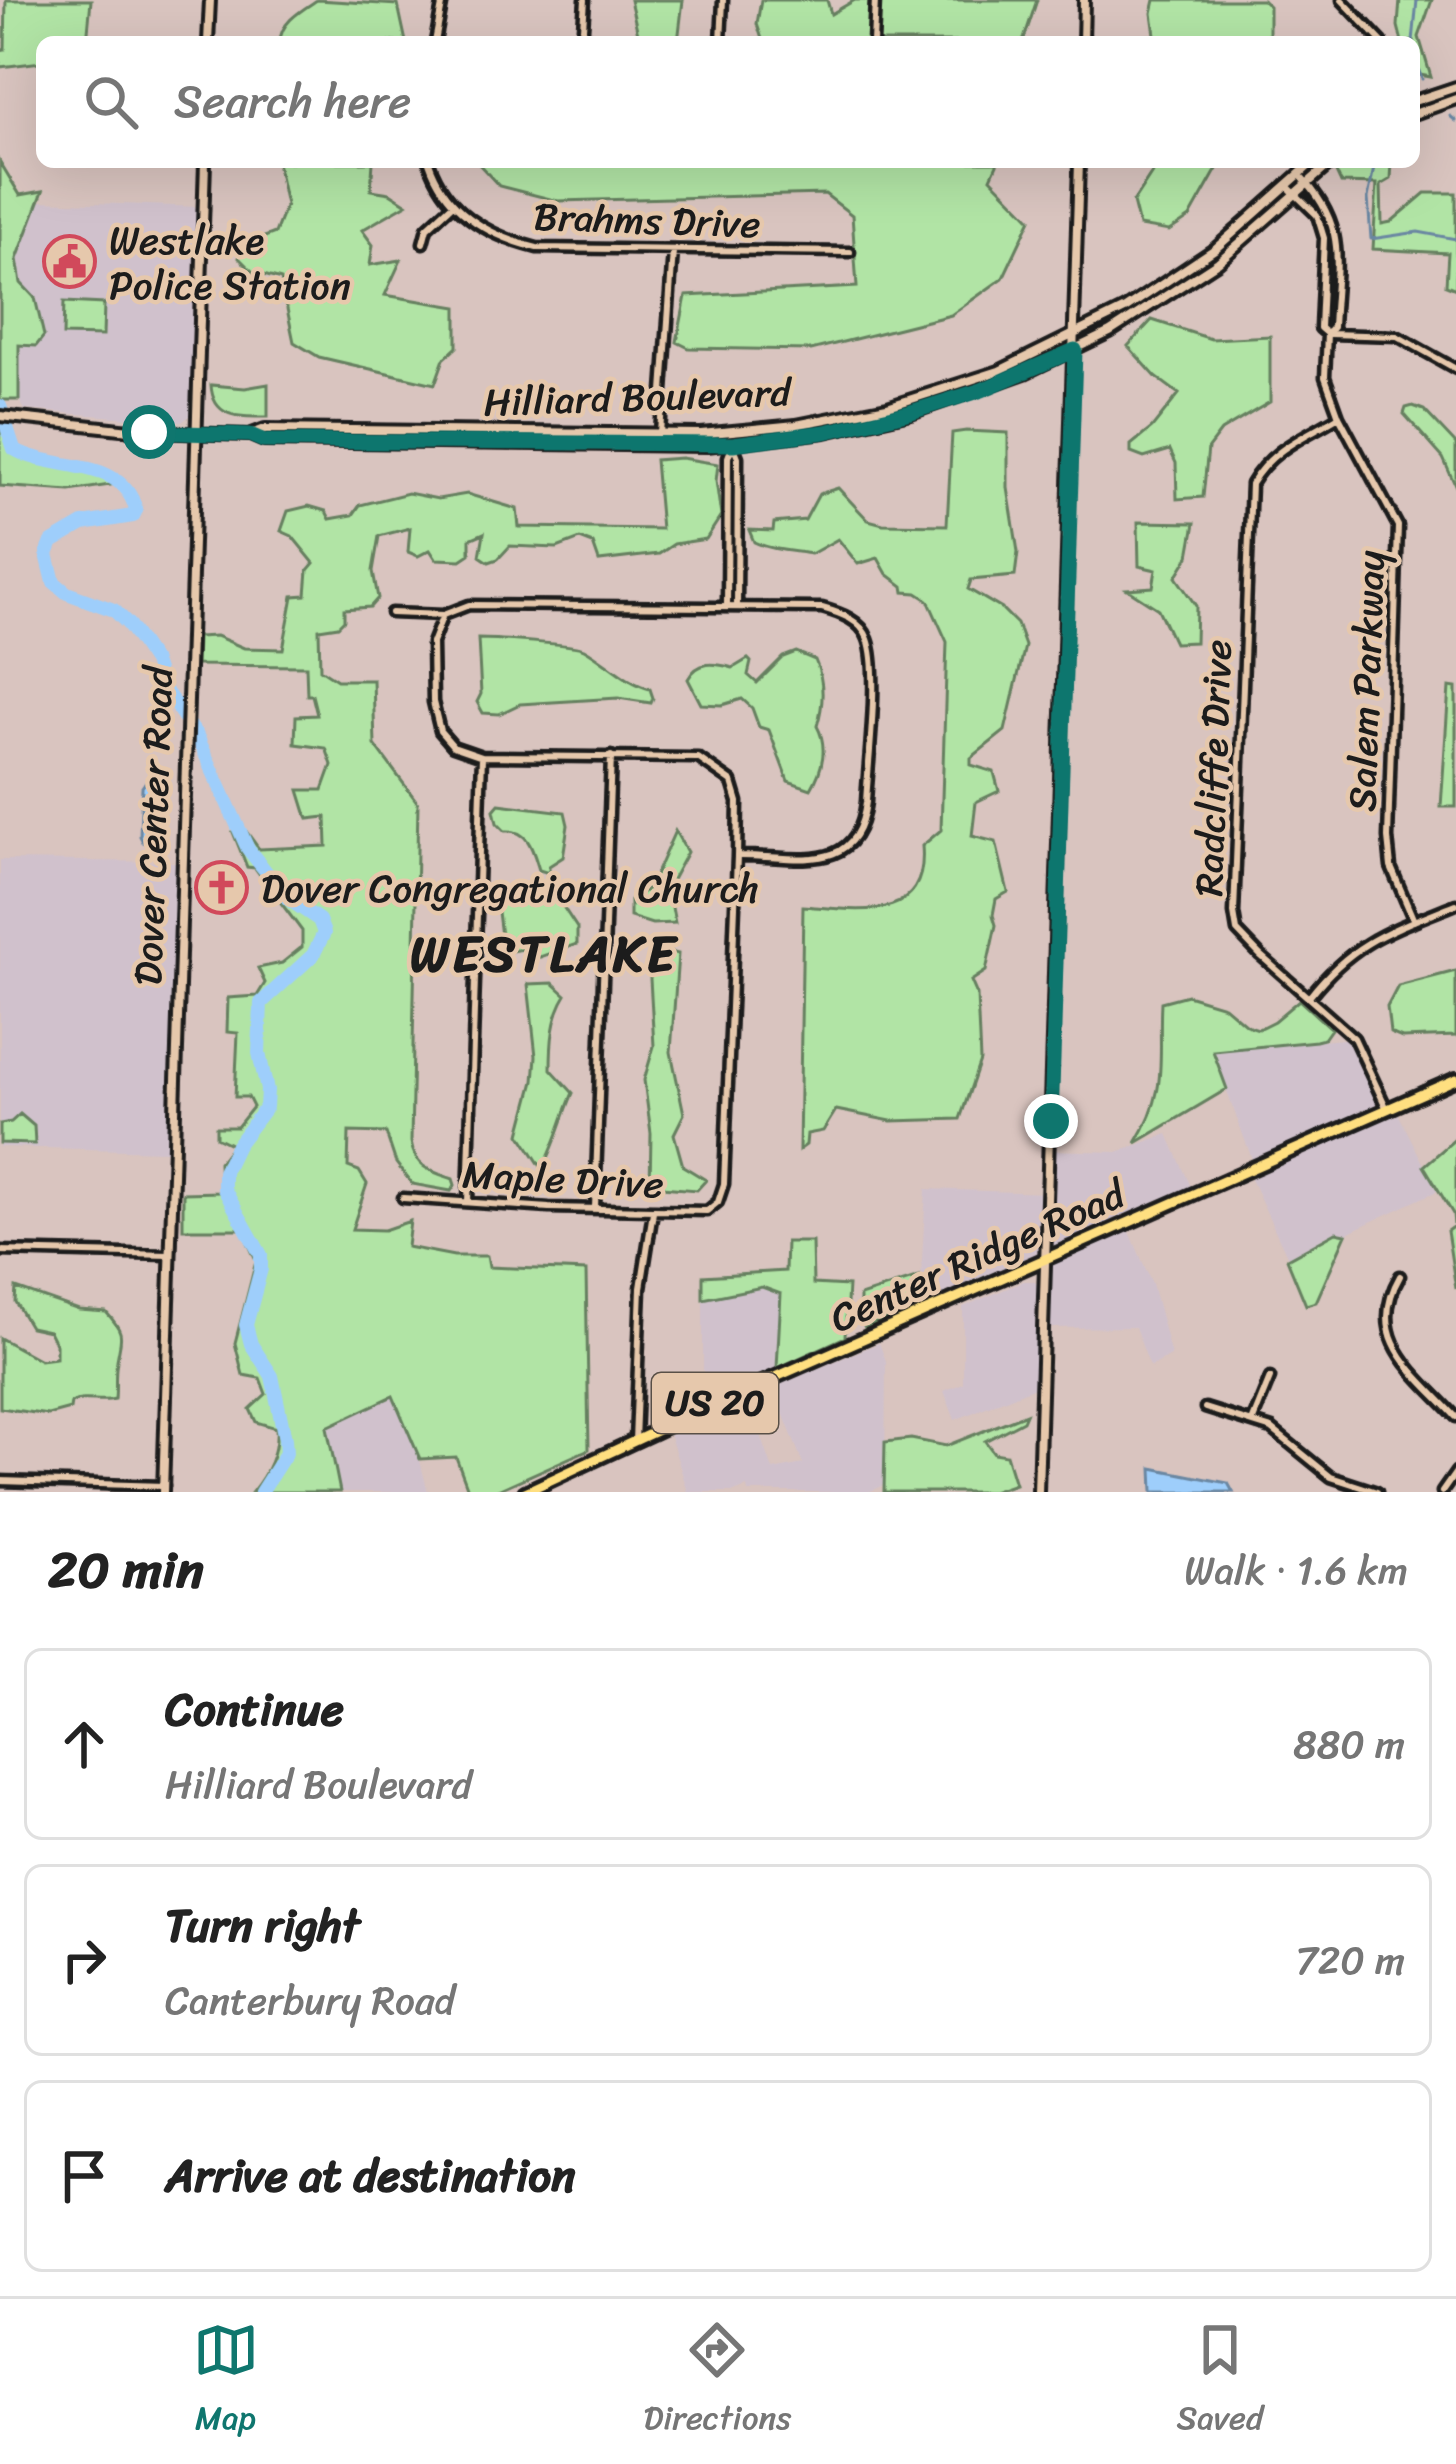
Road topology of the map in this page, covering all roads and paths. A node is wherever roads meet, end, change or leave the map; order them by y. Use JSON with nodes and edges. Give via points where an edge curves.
{"nodes":[{"id":1,"x":210,"y":0,"type":"edge"},
{"id":2,"x":443,"y":0,"type":"edge"},
{"id":3,"x":584,"y":0,"type":"edge"},
{"id":4,"x":723,"y":0,"type":"edge"},
{"id":5,"x":875,"y":0,"type":"edge"},
{"id":6,"x":1084,"y":0,"type":"edge"},
{"id":7,"x":1342,"y":0,"type":"edge"},
{"id":8,"x":208,"y":36,"type":"edge"},
{"id":9,"x":437,"y":36,"type":"edge"},
{"id":10,"x":582,"y":36,"type":"edge"},
{"id":11,"x":722,"y":36,"type":"edge"},
{"id":12,"x":872,"y":36,"type":"edge"},
{"id":13,"x":1083,"y":36,"type":"edge"},
{"id":14,"x":1376,"y":36,"type":"edge"},
{"id":15,"x":1456,"y":87,"type":"edge"},
{"id":16,"x":1456,"y":99,"type":"edge"},
{"id":17,"x":1420,"y":105,"type":"edge"},
{"id":18,"x":1420,"y":107,"type":"edge"},
{"id":19,"x":205,"y":168,"type":"edge"},
{"id":20,"x":431,"y":168,"type":"edge"},
{"id":21,"x":1079,"y":168,"type":"edge"},
{"id":22,"x":1306,"y":168,"type":"edge"},
{"id":23,"x":1325,"y":168,"type":"edge"},
{"id":24,"x":1299,"y":174,"type":"junction"},
{"id":25,"x":1307,"y":183,"type":"junction"},
{"id":26,"x":1286,"y":185,"type":"junction"},
{"id":27,"x":1295,"y":194,"type":"junction"},
{"id":28,"x":453,"y":204,"type":"junction"},
{"id":29,"x":422,"y":243,"type":"dead end"},
{"id":30,"x":674,"y":251,"type":"junction"},
{"id":31,"x":850,"y":252,"type":"dead end"},
{"id":32,"x":1327,"y":334,"type":"junction"},
{"id":33,"x":1075,"y":336,"type":"junction"},
{"id":34,"x":1075,"y":350,"type":"junction"},
{"id":35,"x":1456,"y":368,"type":"edge"},
{"id":36,"x":1339,"y":416,"type":"junction"},
{"id":37,"x":2,"y":417,"type":"edge"},
{"id":38,"x":733,"y":432,"type":"junction"},
{"id":39,"x":196,"y":434,"type":"junction"},
{"id":40,"x":250,"y":435,"type":"junction"},
{"id":41,"x":660,"y":435,"type":"junction"},
{"id":42,"x":733,"y":444,"type":"junction"},
{"id":43,"x":660,"y":447,"type":"junction"},
{"id":44,"x":727,"y":607,"type":"junction"},
{"id":45,"x":737,"y":607,"type":"junction"},
{"id":46,"x":391,"y":613,"type":"dead end"},
{"id":47,"x":443,"y":615,"type":"junction"},
{"id":48,"x":482,"y":756,"type":"junction"},
{"id":49,"x":611,"y":757,"type":"junction"},
{"id":50,"x":737,"y":856,"type":"junction"},
{"id":51,"x":1456,"y":904,"type":"edge"},
{"id":52,"x":1414,"y":921,"type":"junction"},
{"id":53,"x":1309,"y":997,"type":"junction"},
{"id":54,"x":1456,"y":1078,"type":"edge"},
{"id":55,"x":1387,"y":1109,"type":"junction"},
{"id":56,"x":403,"y":1198,"type":"dead end"},
{"id":57,"x":468,"y":1202,"type":"junction"},
{"id":58,"x":596,"y":1208,"type":"junction"},
{"id":59,"x":653,"y":1212,"type":"junction"},
{"id":60,"x":0,"y":1251,"type":"edge"},
{"id":61,"x":170,"y":1255,"type":"junction"},
{"id":62,"x":1045,"y":1257,"type":"junction"},
{"id":63,"x":1400,"y":1276,"type":"dead end"},
{"id":64,"x":1270,"y":1378,"type":"dead end"},
{"id":65,"x":1205,"y":1408,"type":"dead end"},
{"id":66,"x":1456,"y":1417,"type":"edge"},
{"id":67,"x":1253,"y":1420,"type":"junction"},
{"id":68,"x":635,"y":1441,"type":"junction"},
{"id":69,"x":1456,"y":1472,"type":"edge"},
{"id":70,"x":0,"y":1481,"type":"edge"},
{"id":71,"x":164,"y":1489,"type":"edge"},
{"id":72,"x":525,"y":1492,"type":"edge"},
{"id":73,"x":1038,"y":1492,"type":"edge"},
{"id":74,"x":1377,"y":1492,"type":"edge"},
{"id":75,"x":1442,"y":1492,"type":"edge"}],
"edges":[{"from":1,"to":8,"type":"street"},
{"from":2,"to":9,"type":"street"},
{"from":3,"to":10,"type":"street"},
{"from":4,"to":11,"type":"street"},
{"from":5,"to":12,"type":"street"},
{"from":6,"to":13,"type":"street"},
{"from":7,"to":14,"type":"street"},
{"from":15,"to":17,"type":"street"},
{"from":16,"to":18,"type":"street"},
{"from":19,"to":39,"type":"street","name":"Dover Center Road"},
{"from":20,"to":28,"type":"street"},
{"from":21,"to":33,"type":"street"},
{"from":22,"to":24,"type":"street","name":"Hilliard Boulevard"},
{"from":23,"to":25,"type":"street","name":"Hilliard Boulevard"},
{"from":24,"to":25,"type":"street"},
{"from":24,"to":26,"type":"street","name":"Hilliard Boulevard"},
{"from":25,"to":27,"type":"street","name":"Hilliard Boulevard"},
{"from":25,"to":32,"type":"street","via":[[1326,206],[1337,241],[1334,327]]},
{"from":26,"to":27,"type":"street","name":"Salem Parkway"},
{"from":26,"to":33,"type":"street","name":"Hilliard Boulevard","via":[[1181,273]]},
{"from":27,"to":32,"type":"street","name":"Salem Parkway","via":[[1317,215],[1324,238],[1320,328]]},
{"from":27,"to":34,"type":"street","name":"Hilliard Boulevard","via":[[1218,262]]},
{"from":28,"to":29,"type":"street"},
{"from":28,"to":30,"type":"street","name":"Brahms Drive","via":[[504,240],[537,248]]},
{"from":30,"to":31,"type":"street","name":"Brahms Drive"},
{"from":30,"to":41,"type":"street"},
{"from":32,"to":35,"type":"street","via":[[1396,336]]},
{"from":32,"to":36,"type":"street","name":"Salem Parkway","via":[[1325,377]]},
{"from":33,"to":34,"type":"street"},
{"from":33,"to":38,"type":"street","name":"Hilliard Boulevard","via":[[887,407]]},
{"from":34,"to":42,"type":"street","name":"Hilliard Boulevard","via":[[911,412]]},
{"from":34,"to":62,"type":"street"},
{"from":36,"to":52,"type":"street","name":"Salem Parkway","via":[[1398,526],[1388,838],[1390,867]]},
{"from":36,"to":53,"type":"street","name":"Radcliffe Drive","via":[[1280,448],[1251,484],[1234,913],[1237,931]]},
{"from":37,"to":39,"type":"street","name":"Hilliard Boulevard"},
{"from":38,"to":41,"type":"street","name":"Hilliard Boulevard"},
{"from":38,"to":42,"type":"street"},
{"from":39,"to":40,"type":"street","name":"Hilliard Boulevard"},
{"from":39,"to":61,"type":"street","name":"Dover Center Road"},
{"from":40,"to":41,"type":"street","name":"Hilliard Boulevard"},
{"from":40,"to":43,"type":"street","name":"Hilliard Boulevard"},
{"from":41,"to":43,"type":"street"},
{"from":42,"to":43,"type":"street","name":"Hilliard Boulevard"},
{"from":42,"to":44,"type":"street"},
{"from":42,"to":45,"type":"street"},
{"from":44,"to":45,"type":"street"},
{"from":44,"to":47,"type":"street","via":[[469,605]]},
{"from":45,"to":50,"type":"street","via":[[837,612],[860,625],[871,665],[866,802],[853,845],[833,855]]},
{"from":46,"to":47,"type":"street"},
{"from":47,"to":48,"type":"street","via":[[432,643],[440,731],[453,746]]},
{"from":48,"to":49,"type":"street"},
{"from":48,"to":57,"type":"street"},
{"from":49,"to":50,"type":"street","via":[[698,758],[717,769],[738,802]]},
{"from":49,"to":58,"type":"street"},
{"from":50,"to":59,"type":"street","name":"Maple Drive","via":[[724,1184],[706,1211]]},
{"from":51,"to":52,"type":"street"},
{"from":52,"to":53,"type":"street","via":[[1354,949]]},
{"from":53,"to":55,"type":"street","name":"Radcliffe Drive","via":[[1354,1038]]},
{"from":54,"to":55,"type":"main road","name":"Center Ridge Road","number":"US 20"},
{"from":55,"to":62,"type":"main road","name":"Center Ridge Road","number":"US 20"},
{"from":56,"to":57,"type":"street","name":"Maple Drive"},
{"from":57,"to":58,"type":"street","name":"Maple Drive"},
{"from":58,"to":59,"type":"street","name":"Maple Drive"},
{"from":59,"to":68,"type":"street","via":[[640,1288]]},
{"from":60,"to":61,"type":"street"},
{"from":61,"to":71,"type":"street","name":"Dover Center Road"},
{"from":62,"to":68,"type":"main road","name":"Center Ridge Road","number":"US 20"},
{"from":62,"to":73,"type":"street"},
{"from":63,"to":66,"type":"street","via":[[1389,1294],[1392,1346]]},
{"from":64,"to":67,"type":"street"},
{"from":65,"to":67,"type":"street"},
{"from":67,"to":74,"type":"street","via":[[1331,1477]]},
{"from":68,"to":72,"type":"main road","name":"Center Ridge Road","number":"US 20"},
{"from":69,"to":75,"type":"street"},
{"from":70,"to":71,"type":"street"}]}
